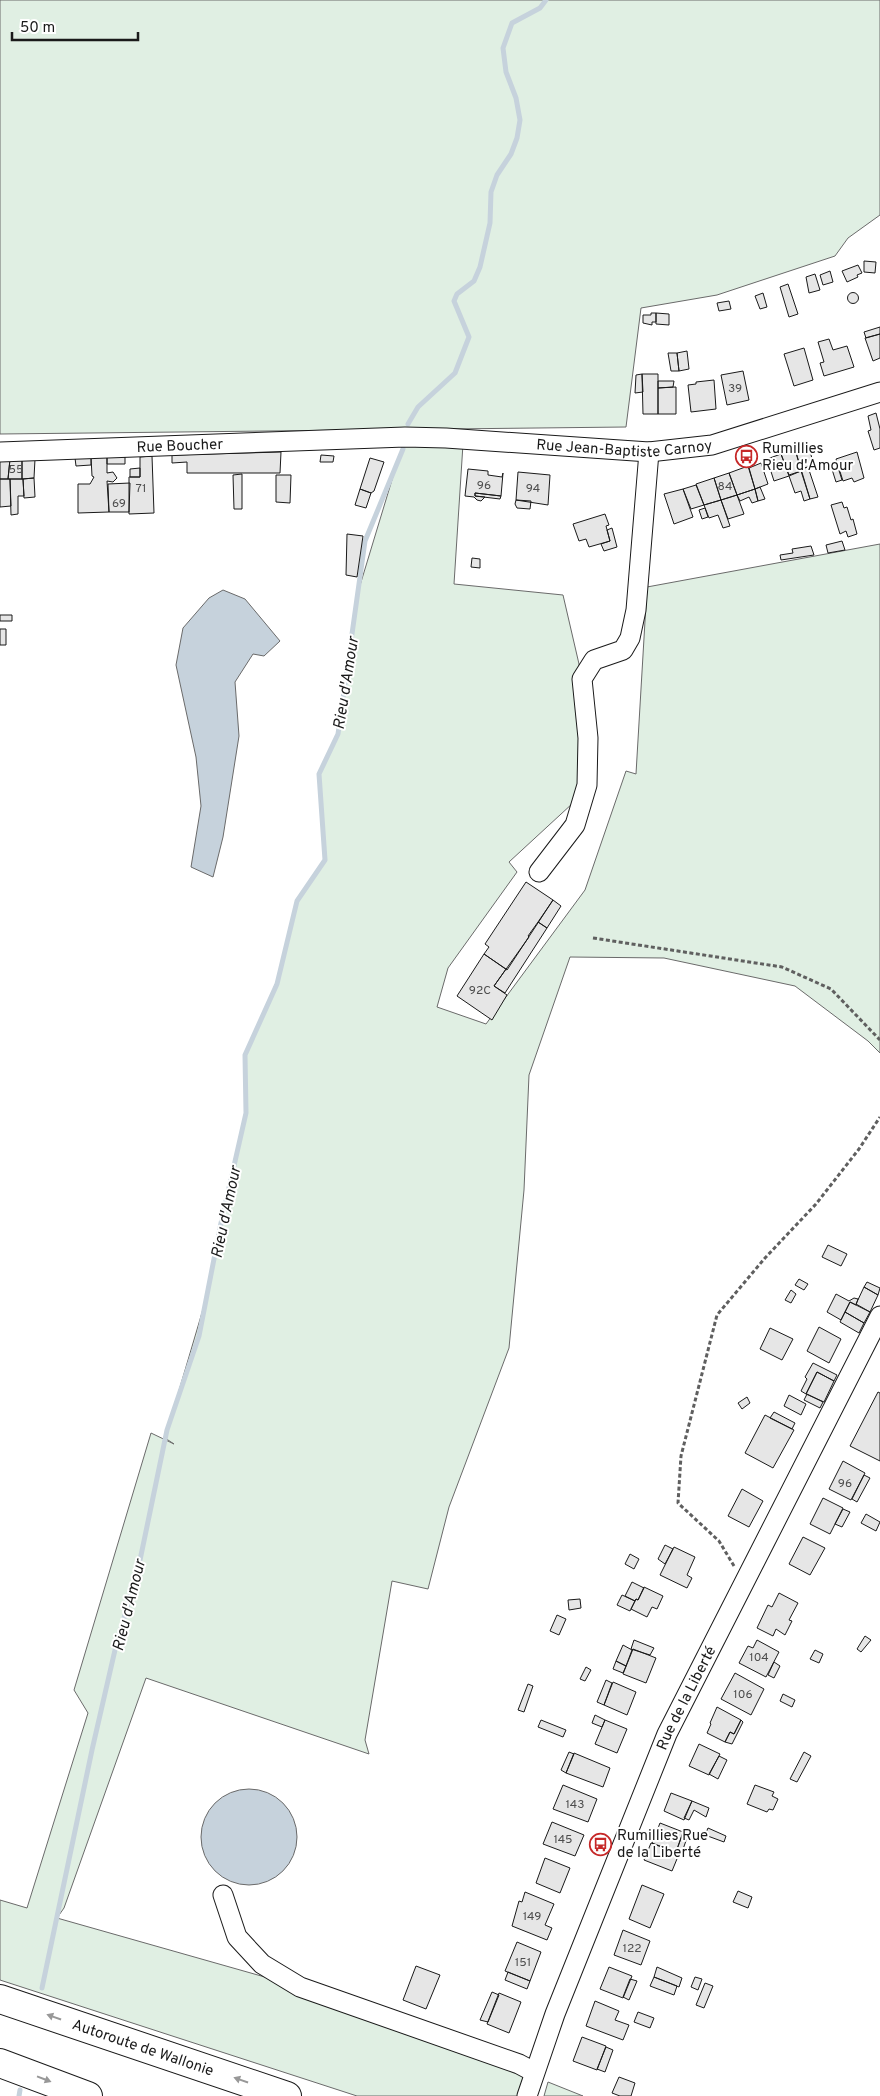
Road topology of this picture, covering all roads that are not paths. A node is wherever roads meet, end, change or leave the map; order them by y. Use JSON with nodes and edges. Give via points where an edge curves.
{"nodes":[{"id":1,"x":880,"y":392,"type":"edge"},
{"id":2,"x":360,"y":438,"type":"joint"},
{"id":3,"x":0,"y":452,"type":"edge"},
{"id":4,"x":649,"y":452,"type":"junction"},
{"id":5,"x":539,"y":872,"type":"dead end"},
{"id":6,"x":880,"y":1316,"type":"edge"},
{"id":7,"x":223,"y":1895,"type":"dead end"},
{"id":8,"x":0,"y":1999,"type":"edge"},
{"id":9,"x":0,"y":2063,"type":"edge"},
{"id":10,"x":534,"y":2072,"type":"junction"},
{"id":11,"x":88,"y":2096,"type":"edge"},
{"id":12,"x":287,"y":2096,"type":"edge"},
{"id":13,"x":527,"y":2096,"type":"edge"}],
"edges":[{"from":1,"to":4,"type":"street","name":"Rue Jean-Baptiste Carnoy","via":[[712,446]]},
{"from":2,"to":3,"type":"street","name":"Rue Boucher"},
{"from":2,"to":4,"type":"street","name":"Rue Jean-Baptiste Carnoy","via":[[446,438]]},
{"from":4,"to":5,"type":"street","via":[[636,610],[630,638],[623,650],[594,660],[582,679],[588,738],[587,785],[575,825]]},
{"from":6,"to":10,"type":"street","name":"Rue de la Liberté","via":[[686,1693],[652,1767]]},
{"from":7,"to":10,"type":"street","via":[[237,1937],[262,1964],[300,1987]]},
{"from":12,"to":8,"type":"highway","name":"Autoroute de Wallonie","one_way":true},
{"from":9,"to":11,"type":"highway","one_way":true},
{"from":10,"to":13,"type":"street","name":"Rue de la Liberté"}]}
